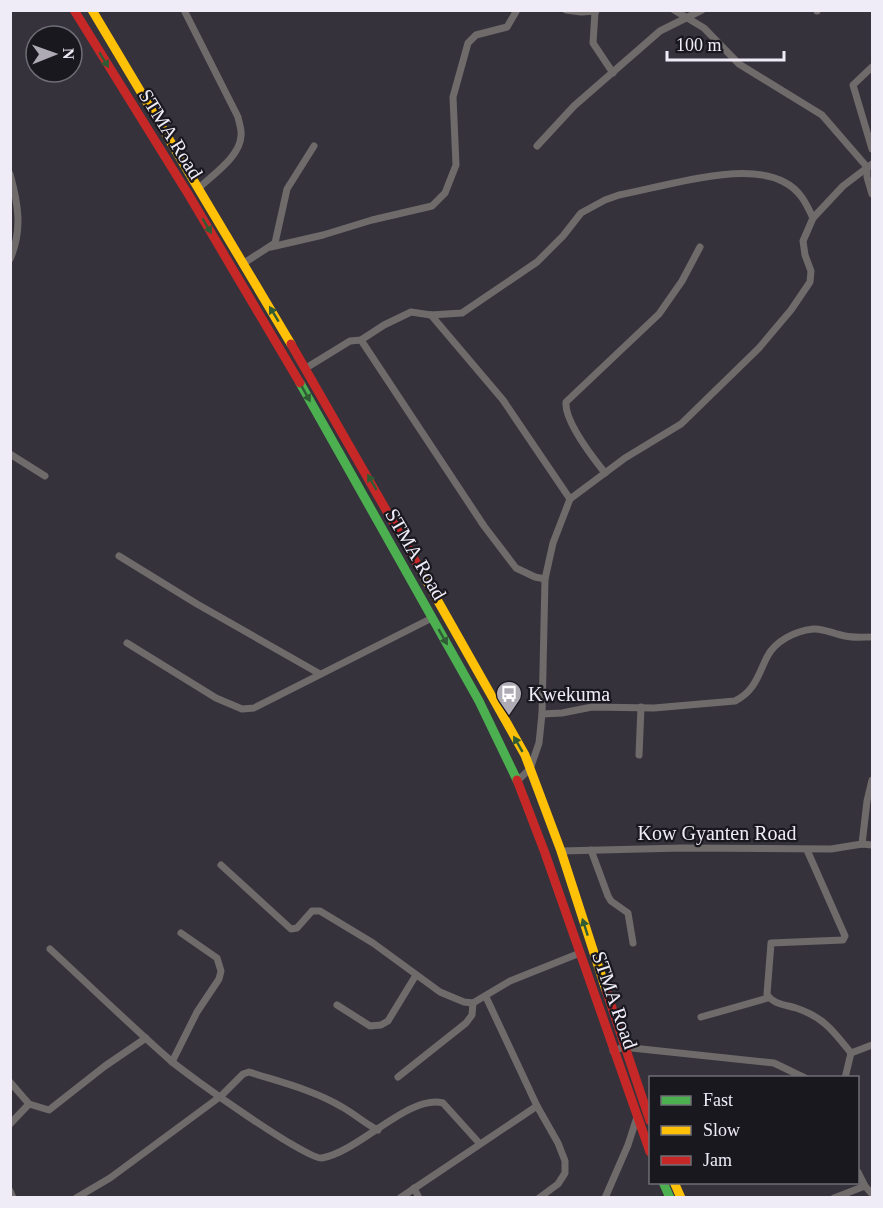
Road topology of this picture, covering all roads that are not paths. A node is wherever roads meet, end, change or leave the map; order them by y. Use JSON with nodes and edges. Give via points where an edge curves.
{"nodes":[{"id":1,"x":74,"y":10,"type":"edge"},
{"id":2,"x":92,"y":10,"type":"edge"},
{"id":3,"x":184,"y":10,"type":"edge"},
{"id":4,"x":517,"y":10,"type":"edge"},
{"id":5,"x":566,"y":10,"type":"edge"},
{"id":6,"x":674,"y":10,"type":"edge"},
{"id":7,"x":702,"y":10,"type":"edge"},
{"id":8,"x":596,"y":11,"type":"edge"},
{"id":9,"x":687,"y":18,"type":"junction"},
{"id":10,"x":873,"y":67,"type":"edge"},
{"id":11,"x":613,"y":73,"type":"junction"},
{"id":12,"x":314,"y":146,"type":"dead end"},
{"id":13,"x":537,"y":146,"type":"dead end"},
{"id":14,"x":873,"y":149,"type":"edge"},
{"id":15,"x":870,"y":166,"type":"edge"},
{"id":16,"x":10,"y":174,"type":"edge"},
{"id":17,"x":198,"y":189,"type":"junction"},
{"id":18,"x":873,"y":194,"type":"edge"},
{"id":19,"x":813,"y":218,"type":"junction"},
{"id":20,"x":271,"y":247,"type":"junction"},
{"id":21,"x":700,"y":247,"type":"dead end"},
{"id":22,"x":10,"y":259,"type":"edge"},
{"id":23,"x":244,"y":263,"type":"junction"},
{"id":24,"x":431,"y":315,"type":"junction"},
{"id":25,"x":361,"y":340,"type":"junction"},
{"id":26,"x":306,"y":368,"type":"junction"},
{"id":27,"x":10,"y":453,"type":"edge"},
{"id":28,"x":605,"y":473,"type":"junction"},
{"id":29,"x":45,"y":476,"type":"dead end"},
{"id":30,"x":570,"y":499,"type":"junction"},
{"id":31,"x":119,"y":556,"type":"dead end"},
{"id":32,"x":545,"y":579,"type":"junction"},
{"id":33,"x":432,"y":618,"type":"junction"},
{"id":34,"x":873,"y":637,"type":"edge"},
{"id":35,"x":127,"y":643,"type":"dead end"},
{"id":36,"x":320,"y":674,"type":"junction"},
{"id":37,"x":641,"y":707,"type":"junction"},
{"id":38,"x":542,"y":714,"type":"junction"},
{"id":39,"x":639,"y":755,"type":"dead end"},
{"id":40,"x":530,"y":769,"type":"junction"},
{"id":41,"x":873,"y":780,"type":"edge"},
{"id":42,"x":517,"y":781,"type":"junction"},
{"id":43,"x":862,"y":844,"type":"junction"},
{"id":44,"x":873,"y":845,"type":"edge"},
{"id":45,"x":591,"y":850,"type":"junction"},
{"id":46,"x":807,"y":850,"type":"junction"},
{"id":47,"x":561,"y":851,"type":"junction"},
{"id":48,"x":220,"y":864,"type":"dead end"},
{"id":49,"x":181,"y":933,"type":"dead end"},
{"id":50,"x":633,"y":943,"type":"dead end"},
{"id":51,"x":50,"y":950,"type":"dead end"},
{"id":52,"x":580,"y":953,"type":"junction"},
{"id":53,"x":416,"y":975,"type":"junction"},
{"id":54,"x":486,"y":997,"type":"junction"},
{"id":55,"x":768,"y":998,"type":"junction"},
{"id":56,"x":473,"y":1002,"type":"junction"},
{"id":57,"x":337,"y":1005,"type":"dead end"},
{"id":58,"x":701,"y":1017,"type":"dead end"},
{"id":59,"x":146,"y":1038,"type":"junction"},
{"id":60,"x":873,"y":1045,"type":"edge"},
{"id":61,"x":624,"y":1047,"type":"junction"},
{"id":62,"x":613,"y":1051,"type":"junction"},
{"id":63,"x":851,"y":1053,"type":"junction"},
{"id":64,"x":172,"y":1062,"type":"junction"},
{"id":65,"x":803,"y":1076,"type":"edge"},
{"id":66,"x":845,"y":1076,"type":"edge"},
{"id":67,"x":398,"y":1077,"type":"dead end"},
{"id":68,"x":10,"y":1082,"type":"edge"},
{"id":69,"x":221,"y":1096,"type":"junction"},
{"id":70,"x":29,"y":1104,"type":"junction"},
{"id":71,"x":537,"y":1106,"type":"junction"},
{"id":72,"x":649,"y":1116,"type":"edge"},
{"id":73,"x":637,"y":1117,"type":"junction"},
{"id":74,"x":10,"y":1124,"type":"edge"},
{"id":75,"x":378,"y":1130,"type":"junction"},
{"id":76,"x":480,"y":1144,"type":"junction"},
{"id":77,"x":649,"y":1147,"type":"edge"},
{"id":78,"x":859,"y":1174,"type":"edge"},
{"id":79,"x":865,"y":1186,"type":"junction"},
{"id":80,"x":414,"y":1188,"type":"junction"},
{"id":81,"x":10,"y":1191,"type":"edge"},
{"id":82,"x":873,"y":1194,"type":"edge"},
{"id":83,"x":13,"y":1197,"type":"edge"},
{"id":84,"x":76,"y":1197,"type":"edge"},
{"id":85,"x":400,"y":1197,"type":"edge"},
{"id":86,"x":419,"y":1197,"type":"edge"},
{"id":87,"x":539,"y":1197,"type":"edge"},
{"id":88,"x":605,"y":1197,"type":"edge"},
{"id":89,"x":834,"y":1197,"type":"edge"}],
"edges":[{"from":1,"to":33,"type":"main road","name":"STMA Road","one_way":true,"via":[[290,365]]},
{"from":2,"to":17,"type":"main road","name":"STMA Road"},
{"from":3,"to":17,"type":"street","via":[[238,117],[242,134],[233,156]]},
{"from":4,"to":20,"type":"street","via":[[507,27],[476,35],[468,43],[453,97],[456,165],[445,193],[432,206]]},
{"from":5,"to":8,"type":"street"},
{"from":6,"to":9,"type":"street"},
{"from":7,"to":9,"type":"street"},
{"from":8,"to":11,"type":"street","via":[[593,43]]},
{"from":9,"to":11,"type":"street","via":[[660,31]]},
{"from":9,"to":15,"type":"street","via":[[704,28],[739,64],[822,115]]},
{"from":10,"to":14,"type":"street","via":[[853,85]]},
{"from":11,"to":13,"type":"street","via":[[574,106]]},
{"from":12,"to":20,"type":"street","via":[[287,189]]},
{"from":15,"to":18,"type":"street","via":[[867,177]]},
{"from":15,"to":19,"type":"street","via":[[843,186]]},
{"from":16,"to":22,"type":"street","via":[[19,206],[16,242]]},
{"from":17,"to":23,"type":"main road","name":"STMA Road"},
{"from":19,"to":24,"type":"street","via":[[803,198],[790,186],[756,174],[733,173],[619,195],[581,213],[537,262],[466,310]]},
{"from":19,"to":28,"type":"street","via":[[803,241],[810,282],[791,310],[759,348],[681,424]]},
{"from":20,"to":23,"type":"street"},
{"from":21,"to":28,"type":"street","via":[[659,314],[566,402],[578,434]]},
{"from":26,"to":23,"type":"main road","name":"STMA Road","one_way":true},
{"from":24,"to":25,"type":"street","via":[[411,312]]},
{"from":24,"to":30,"type":"street","via":[[503,400]]},
{"from":25,"to":26,"type":"street","via":[[350,341]]},
{"from":25,"to":32,"type":"street","via":[[516,568]]},
{"from":40,"to":26,"type":"main road","name":"STMA Road","one_way":true},
{"from":27,"to":29,"type":"street"},
{"from":28,"to":30,"type":"street"},
{"from":30,"to":32,"type":"street","via":[[553,543]]},
{"from":31,"to":36,"type":"street"},
{"from":32,"to":38,"type":"street"},
{"from":33,"to":36,"type":"street"},
{"from":33,"to":42,"type":"main road","name":"STMA Road","one_way":true,"via":[[479,700]]},
{"from":34,"to":37,"type":"street","via":[[848,637],[812,629],[792,634],[772,650],[757,682],[742,698]]},
{"from":35,"to":36,"type":"street","via":[[216,698],[242,709],[254,708]]},
{"from":37,"to":38,"type":"street","via":[[592,707]]},
{"from":37,"to":39,"type":"street"},
{"from":38,"to":40,"type":"street","via":[[539,743]]},
{"from":40,"to":42,"type":"street"},
{"from":40,"to":47,"type":"main road","name":"STMA Road"},
{"from":41,"to":43,"type":"street"},
{"from":42,"to":52,"type":"main road","name":"STMA Road"},
{"from":43,"to":44,"type":"street","name":"Kow Gyanten Road"},
{"from":43,"to":46,"type":"street","name":"Kow Gyanten Road"},
{"from":45,"to":46,"type":"street","name":"Kow Gyanten Road"},
{"from":45,"to":47,"type":"street","name":"Kow Gyanten Road"},
{"from":45,"to":50,"type":"street","via":[[608,896],[628,914]]},
{"from":46,"to":55,"type":"street","via":[[845,936],[839,942],[771,943]]},
{"from":61,"to":47,"type":"main road","name":"STMA Road","one_way":true},
{"from":48,"to":53,"type":"street","via":[[291,929],[297,928],[312,911],[320,911]]},
{"from":49,"to":64,"type":"street","via":[[217,958],[221,971]]},
{"from":51,"to":59,"type":"street"},
{"from":52,"to":54,"type":"street","via":[[510,981]]},
{"from":52,"to":62,"type":"main road","name":"STMA Road"},
{"from":53,"to":56,"type":"street","via":[[446,996]]},
{"from":53,"to":57,"type":"street","via":[[388,1021],[381,1025],[370,1026]]},
{"from":54,"to":56,"type":"street"},
{"from":54,"to":71,"type":"street"},
{"from":55,"to":58,"type":"street"},
{"from":55,"to":63,"type":"street","via":[[830,1026]]},
{"from":56,"to":67,"type":"street","via":[[472,1016],[466,1023]]},
{"from":59,"to":64,"type":"street"},
{"from":59,"to":70,"type":"street","via":[[49,1110]]},
{"from":60,"to":63,"type":"street"},
{"from":61,"to":62,"type":"street"},
{"from":61,"to":65,"type":"street","via":[[774,1063]]},
{"from":61,"to":72,"type":"main road","name":"STMA Road"},
{"from":62,"to":73,"type":"main road","name":"STMA Road"},
{"from":63,"to":66,"type":"street"},
{"from":64,"to":69,"type":"street"},
{"from":68,"to":70,"type":"street"},
{"from":69,"to":75,"type":"street","via":[[249,1072],[321,1096]]},
{"from":69,"to":75,"type":"street","via":[[281,1140],[315,1158],[353,1146]]},
{"from":69,"to":84,"type":"street","via":[[110,1178]]},
{"from":70,"to":74,"type":"street"},
{"from":71,"to":76,"type":"street"},
{"from":71,"to":87,"type":"street","via":[[565,1161],[565,1173],[558,1184]]},
{"from":73,"to":77,"type":"main road","name":"STMA Road"},
{"from":73,"to":88,"type":"street"},
{"from":75,"to":76,"type":"street","via":[[412,1107],[437,1101],[443,1102]]},
{"from":76,"to":80,"type":"street"},
{"from":78,"to":79,"type":"street"},
{"from":79,"to":82,"type":"street"},
{"from":79,"to":89,"type":"street"},
{"from":80,"to":85,"type":"street"},
{"from":80,"to":86,"type":"street"},
{"from":81,"to":83,"type":"street"}]}
